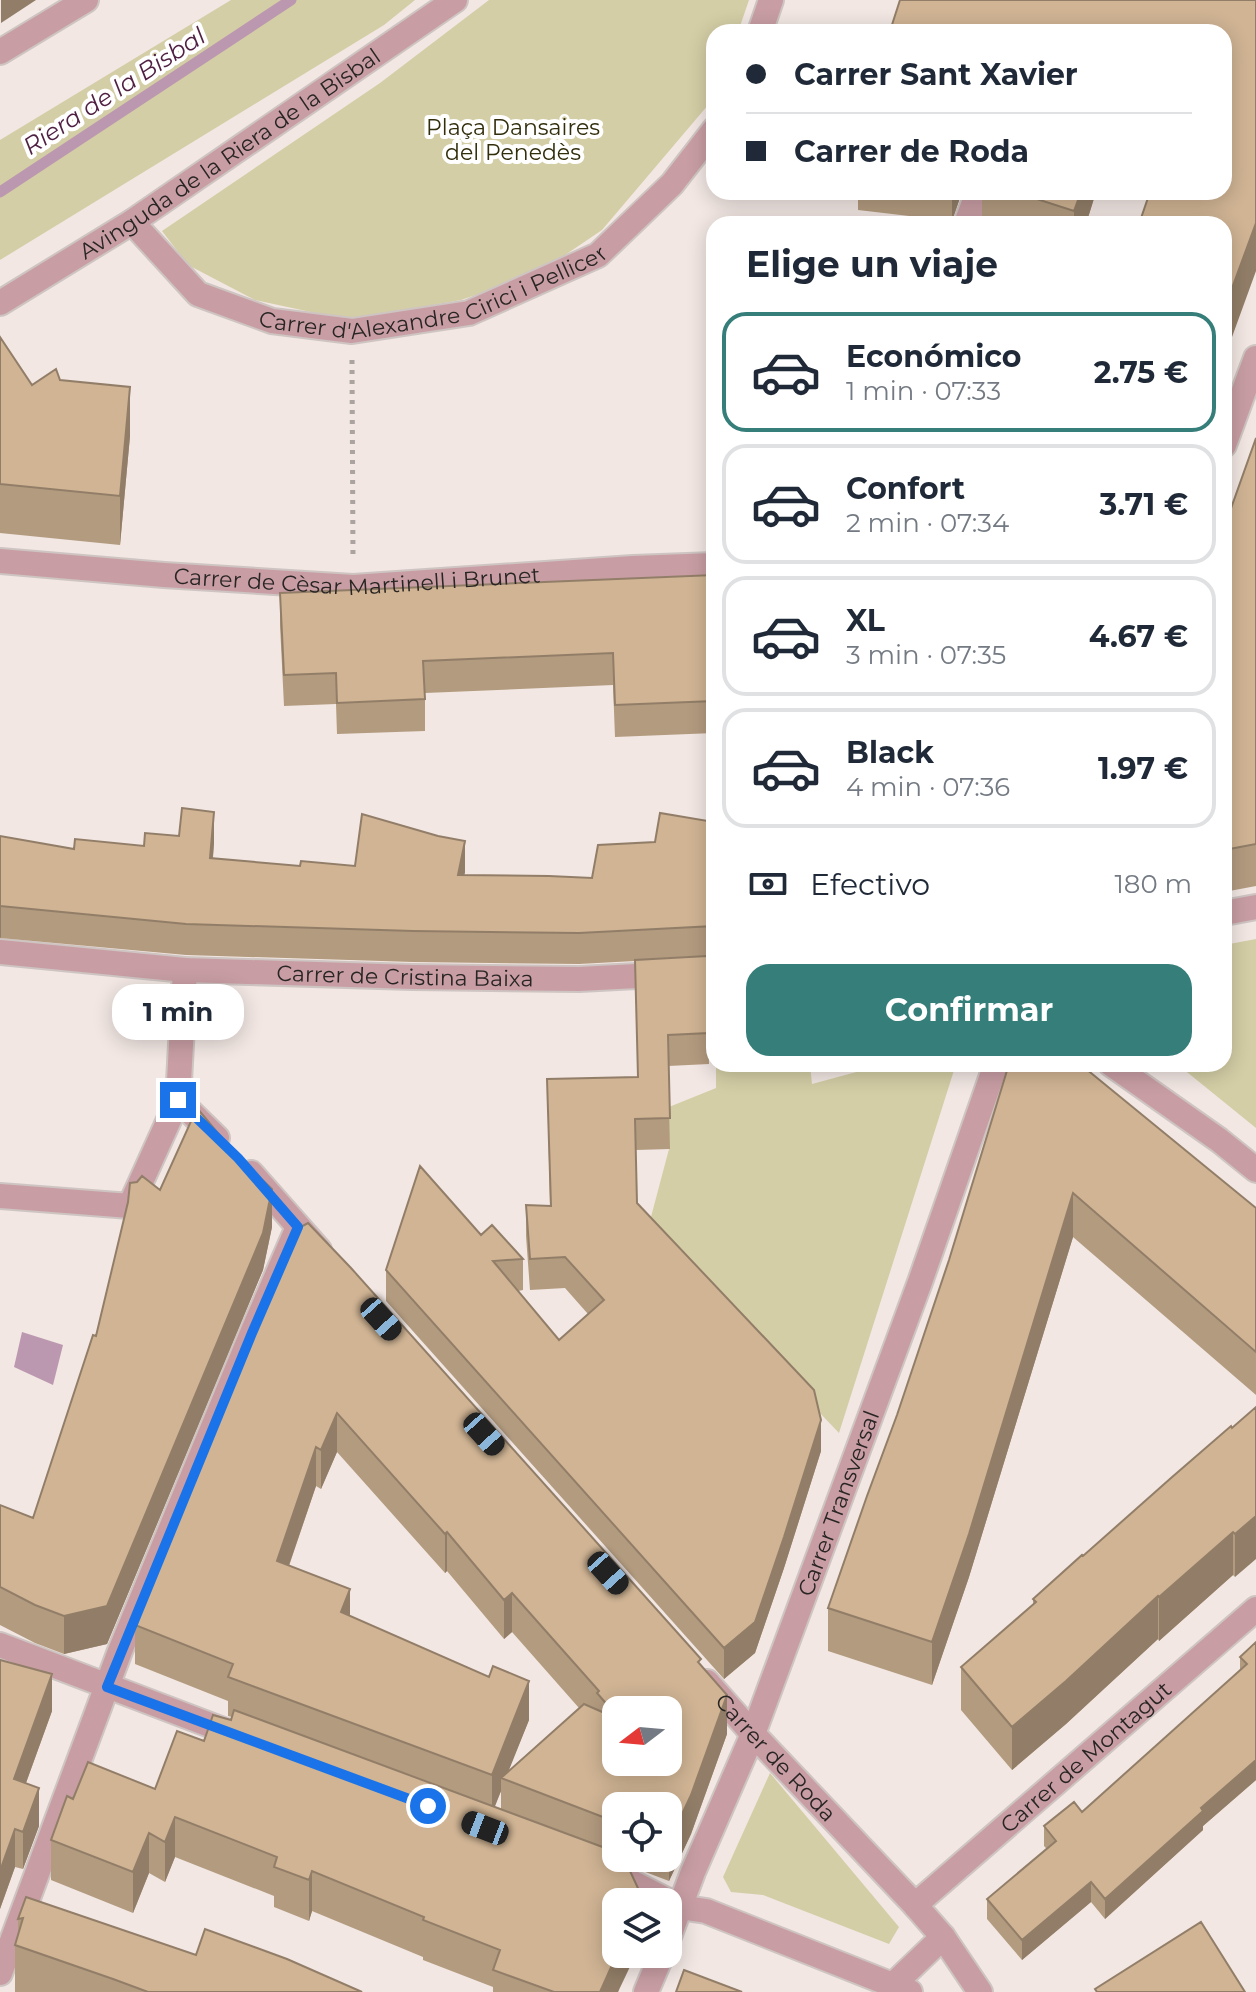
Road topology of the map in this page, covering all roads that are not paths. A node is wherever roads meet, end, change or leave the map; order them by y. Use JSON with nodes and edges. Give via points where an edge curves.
{"nodes":[{"id":1,"x":86,"y":0,"type":"edge"},
{"id":2,"x":455,"y":0,"type":"edge"},
{"id":3,"x":771,"y":0,"type":"edge"},
{"id":4,"x":763,"y":24,"type":"edge"},
{"id":5,"x":0,"y":52,"type":"edge"},
{"id":6,"x":706,"y":140,"type":"edge"},
{"id":7,"x":132,"y":222,"type":"junction"},
{"id":8,"x":0,"y":303,"type":"edge"},
{"id":9,"x":1256,"y":358,"type":"edge"},
{"id":10,"x":1232,"y":423,"type":"edge"},
{"id":11,"x":0,"y":561,"type":"edge"},
{"id":12,"x":706,"y":565,"type":"edge"},
{"id":13,"x":1256,"y":907,"type":"edge"},
{"id":14,"x":1232,"y":912,"type":"edge"},
{"id":15,"x":0,"y":952,"type":"edge"},
{"id":16,"x":185,"y":970,"type":"junction"},
{"id":17,"x":706,"y":972,"type":"edge"},
{"id":18,"x":993,"y":1072,"type":"edge"},
{"id":19,"x":1122,"y":1072,"type":"edge"},
{"id":20,"x":178,"y":1100,"type":"junction"},
{"id":21,"x":1256,"y":1170,"type":"edge"},
{"id":22,"x":0,"y":1196,"type":"edge"},
{"id":23,"x":298,"y":1227,"type":"junction"},
{"id":24,"x":330,"y":1262,"type":"edge"},
{"id":25,"x":1256,"y":1609,"type":"edge"},
{"id":26,"x":0,"y":1645,"type":"edge"},
{"id":27,"x":690,"y":1663,"type":"edge"},
{"id":28,"x":107,"y":1687,"type":"junction"},
{"id":29,"x":753,"y":1734,"type":"junction"},
{"id":30,"x":259,"y":1743,"type":"edge"},
{"id":31,"x":584,"y":1865,"type":"edge"},
{"id":32,"x":643,"y":1888,"type":"edge"},
{"id":33,"x":682,"y":1902,"type":"edge"},
{"id":34,"x":915,"y":1905,"type":"junction"},
{"id":35,"x":682,"y":1907,"type":"edge"},
{"id":36,"x":943,"y":1937,"type":"junction"},
{"id":37,"x":656,"y":1968,"type":"edge"},
{"id":38,"x":0,"y":1973,"type":"edge"},
{"id":39,"x":901,"y":1989,"type":"edge"},
{"id":40,"x":646,"y":1992,"type":"edge"},
{"id":41,"x":980,"y":1992,"type":"edge"}],
"edges":[{"from":1,"to":5,"type":"street"},
{"from":2,"to":7,"type":"street","name":"Avinguda de la Riera de la Bisbal"},
{"from":3,"to":4,"type":"street"},
{"from":6,"to":7,"type":"street","name":"Carrer d'Alexandre Cirici i Pellicer","via":[[672,184],[598,255],[469,313],[352,331],[272,321],[198,294]]},
{"from":7,"to":8,"type":"street","name":"Avinguda de la Riera de la Bisbal"},
{"from":9,"to":10,"type":"street"},
{"from":11,"to":12,"type":"street","name":"Carrer de Cèsar Martinell i Brunet","via":[[353,587]]},
{"from":13,"to":14,"type":"street"},
{"from":15,"to":16,"type":"street","name":"Carrer de Cristina Baixa"},
{"from":16,"to":17,"type":"street","name":"Carrer de Cristina Baixa","via":[[579,979]]},
{"from":16,"to":20,"type":"street"},
{"from":18,"to":29,"type":"street","name":"Carrer Transversal"},
{"from":19,"to":21,"type":"street"},
{"from":20,"to":22,"type":"street","via":[[130,1206]]},
{"from":20,"to":23,"type":"street"},
{"from":23,"to":24,"type":"street"},
{"from":23,"to":28,"type":"street"},
{"from":25,"to":34,"type":"street","name":"Carrer de Montagut"},
{"from":26,"to":28,"type":"street"},
{"from":27,"to":29,"type":"street","name":"Carrer de Roda"},
{"from":28,"to":30,"type":"street"},
{"from":28,"to":38,"type":"street"},
{"from":29,"to":33,"type":"street","name":"Carrer Transversal"},
{"from":29,"to":34,"type":"street","name":"Carrer de Roda"},
{"from":31,"to":32,"type":"street"},
{"from":34,"to":36,"type":"street","name":"Carrer de Roda"},
{"from":35,"to":39,"type":"street","via":[[706,1911]]},
{"from":36,"to":39,"type":"street"},
{"from":36,"to":41,"type":"street","name":"Carrer de Roda"},
{"from":37,"to":40,"type":"street"}]}
